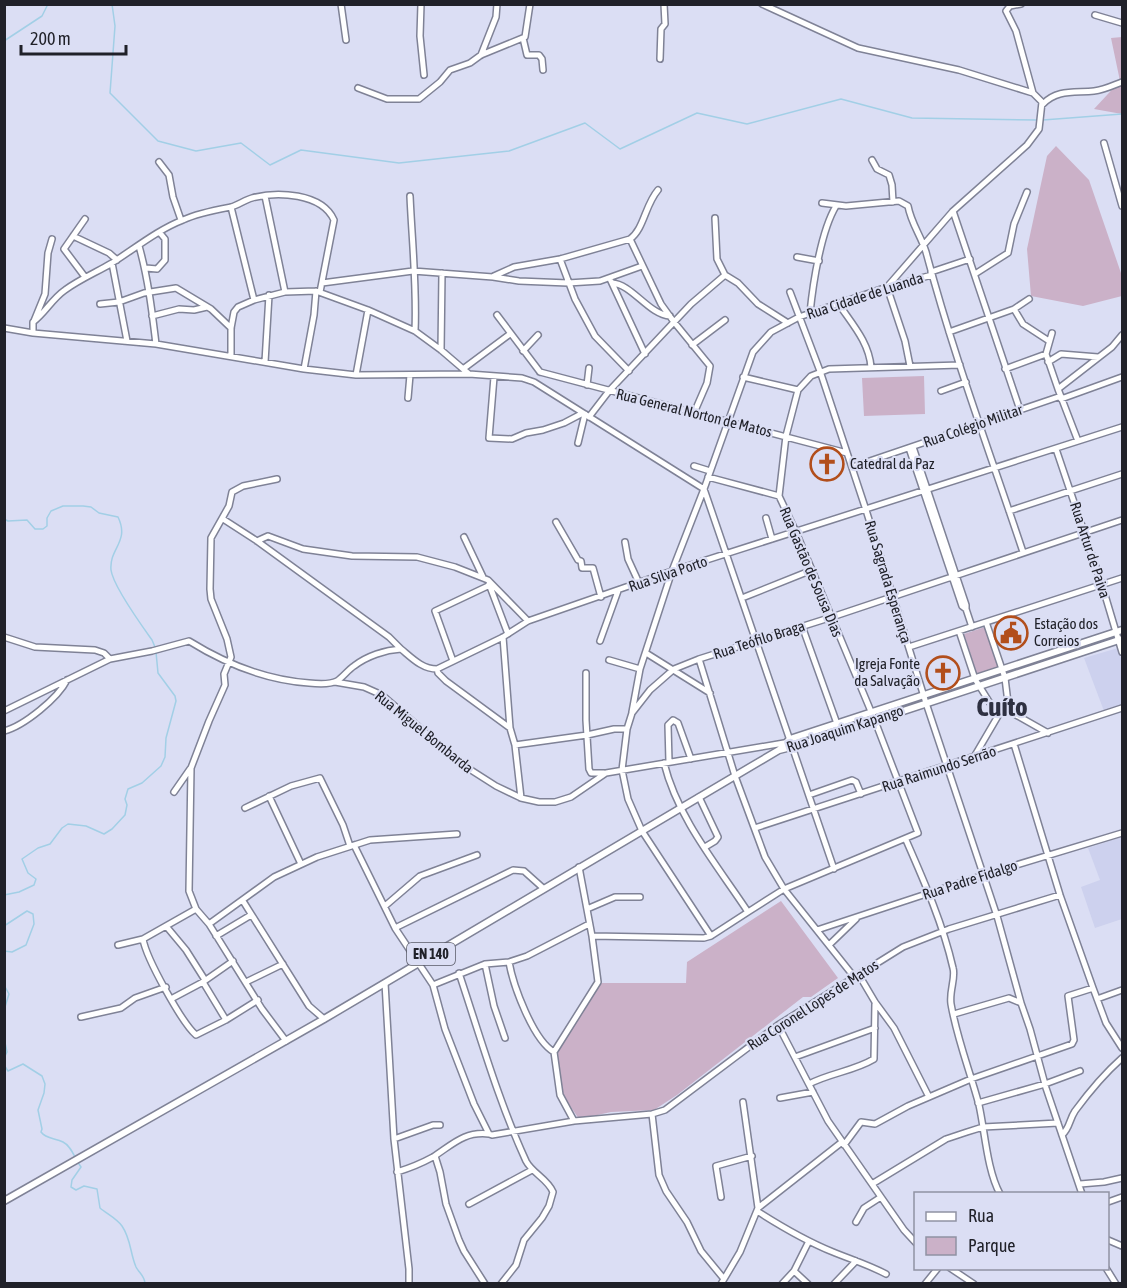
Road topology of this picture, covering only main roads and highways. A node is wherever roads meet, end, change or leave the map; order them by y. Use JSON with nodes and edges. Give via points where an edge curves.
{"nodes":[{"id":1,"x":1119,"y":631,"type":"edge"},
{"id":2,"x":1121,"y":640,"type":"edge"},
{"id":3,"x":1058,"y":651,"type":"junction"},
{"id":4,"x":1061,"y":659,"type":"junction"},
{"id":5,"x":925,"y":700,"type":"junction"},
{"id":6,"x":893,"y":706,"type":"junction"},
{"id":7,"x":903,"y":707,"type":"junction"},
{"id":8,"x":895,"y":714,"type":"junction"},
{"id":9,"x":779,"y":750,"type":"junction"},
{"id":10,"x":4,"y":1201,"type":"edge"}],
"edges":[{"from":1,"to":3,"type":"main road","name":"Rua Joaquim Kapango","number":"EN 140"},
{"from":2,"to":4,"type":"main road","name":"Rua Joaquim Kapango","number":"EN 140"},
{"from":3,"to":4,"type":"main road"},
{"from":3,"to":5,"type":"main road","name":"Rua Joaquim Kapango","number":"EN 140"},
{"from":4,"to":5,"type":"main road","name":"Rua Joaquim Kapango","number":"EN 140","via":[[979,687]]},
{"from":5,"to":7,"type":"main road","name":"Rua Joaquim Kapango","number":"EN 140"},
{"from":6,"to":7,"type":"main road","name":"Rua Joaquim Kapango","number":"EN 140"},
{"from":6,"to":8,"type":"main road"},
{"from":6,"to":9,"type":"main road","name":"Rua Joaquim Kapango","number":"EN 140","via":[[787,741]]},
{"from":7,"to":8,"type":"main road","name":"Rua Joaquim Kapango","number":"EN 140"},
{"from":8,"to":9,"type":"main road","name":"Rua Joaquim Kapango","number":"EN 140"},
{"from":9,"to":10,"type":"main road","number":"EN 140","via":[[324,1019]]}]}
